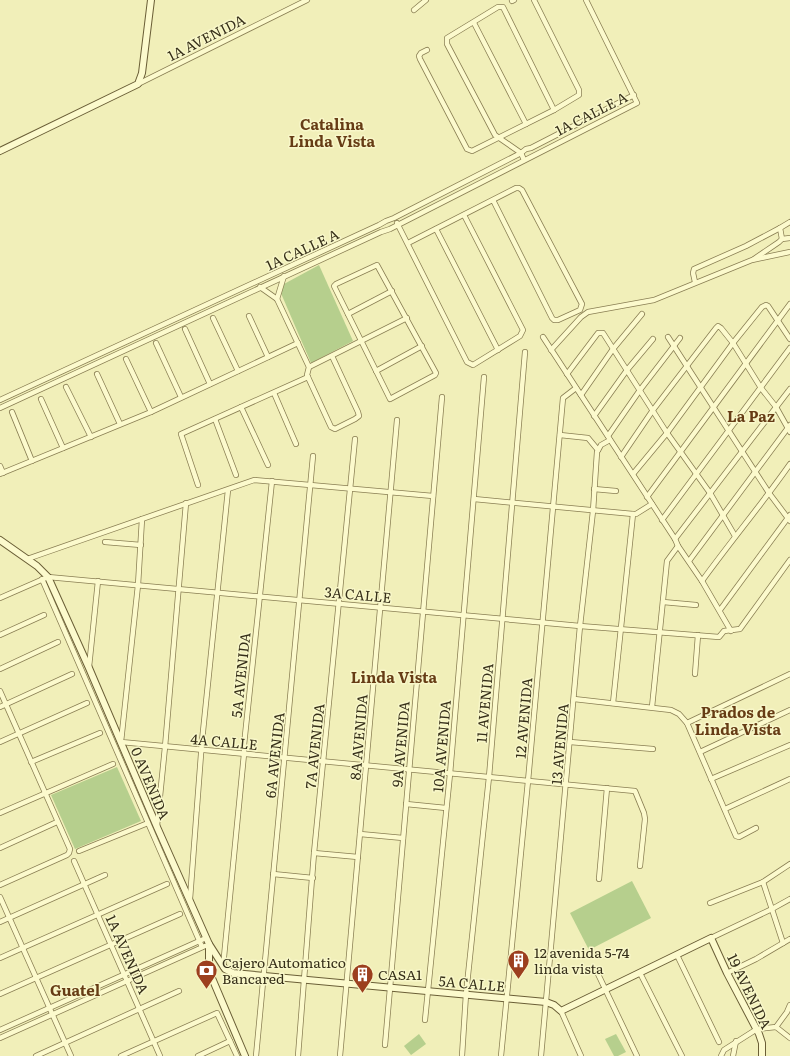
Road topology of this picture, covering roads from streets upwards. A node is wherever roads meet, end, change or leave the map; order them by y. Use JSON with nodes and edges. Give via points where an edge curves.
{"nodes":[{"id":1,"x":151,"y":0,"type":"edge"},
{"id":2,"x":306,"y":0,"type":"edge"},
{"id":3,"x":426,"y":0,"type":"edge"},
{"id":4,"x":534,"y":0,"type":"edge"},
{"id":5,"x":586,"y":0,"type":"edge"},
{"id":6,"x":414,"y":10,"type":"dead end"},
{"id":7,"x":474,"y":23,"type":"junction"},
{"id":8,"x":427,"y":50,"type":"dead end"},
{"id":9,"x":138,"y":84,"type":"junction"},
{"id":10,"x":634,"y":95,"type":"junction"},
{"id":11,"x":554,"y":110,"type":"junction"},
{"id":12,"x":526,"y":124,"type":"junction"},
{"id":13,"x":499,"y":137,"type":"junction"},
{"id":14,"x":531,"y":148,"type":"junction"},
{"id":15,"x":0,"y":151,"type":"edge"},
{"id":16,"x":521,"y":153,"type":"junction"},
{"id":17,"x":534,"y":155,"type":"junction"},
{"id":18,"x":524,"y":160,"type":"junction"},
{"id":19,"x":493,"y":200,"type":"junction"},
{"id":20,"x":464,"y":215,"type":"junction"},
{"id":21,"x":394,"y":218,"type":"junction"},
{"id":22,"x":790,"y":222,"type":"edge"},
{"id":23,"x":398,"y":224,"type":"junction"},
{"id":24,"x":780,"y":228,"type":"junction"},
{"id":25,"x":436,"y":229,"type":"junction"},
{"id":26,"x":790,"y":238,"type":"edge"},
{"id":27,"x":349,"y":239,"type":"junction"},
{"id":28,"x":782,"y":239,"type":"junction"},
{"id":29,"x":408,"y":243,"type":"junction"},
{"id":30,"x":352,"y":245,"type":"junction"},
{"id":31,"x":790,"y":252,"type":"edge"},
{"id":32,"x":752,"y":260,"type":"junction"},
{"id":33,"x":284,"y":276,"type":"junction"},
{"id":34,"x":695,"y":282,"type":"junction"},
{"id":35,"x":260,"y":287,"type":"junction"},
{"id":36,"x":392,"y":291,"type":"junction"},
{"id":37,"x":278,"y":299,"type":"junction"},
{"id":38,"x":790,"y":304,"type":"edge"},
{"id":39,"x":348,"y":314,"type":"junction"},
{"id":40,"x":642,"y":314,"type":"dead end"},
{"id":41,"x":249,"y":316,"type":"dead end"},
{"id":42,"x":213,"y":318,"type":"dead end"},
{"id":43,"x":407,"y":318,"type":"junction"},
{"id":44,"x":778,"y":321,"type":"junction"},
{"id":45,"x":185,"y":329,"type":"dead end"},
{"id":46,"x":543,"y":337,"type":"dead end"},
{"id":47,"x":668,"y":337,"type":"dead end"},
{"id":48,"x":680,"y":338,"type":"dead end"},
{"id":49,"x":653,"y":339,"type":"dead end"},
{"id":50,"x":790,"y":339,"type":"edge"},
{"id":51,"x":361,"y":342,"type":"junction"},
{"id":52,"x":156,"y":343,"type":"dead end"},
{"id":53,"x":298,"y":343,"type":"junction"},
{"id":54,"x":732,"y":344,"type":"junction"},
{"id":55,"x":422,"y":346,"type":"junction"},
{"id":56,"x":674,"y":346,"type":"junction"},
{"id":57,"x":790,"y":348,"type":"edge"},
{"id":58,"x":613,"y":349,"type":"junction"},
{"id":59,"x":498,"y":350,"type":"junction"},
{"id":60,"x":551,"y":350,"type":"junction"},
{"id":61,"x":525,"y":352,"type":"dead end"},
{"id":62,"x":332,"y":356,"type":"junction"},
{"id":63,"x":268,"y":357,"type":"junction"},
{"id":64,"x":126,"y":359,"type":"dead end"},
{"id":65,"x":745,"y":364,"type":"junction"},
{"id":66,"x":308,"y":367,"type":"junction"},
{"id":67,"x":687,"y":367,"type":"junction"},
{"id":68,"x":627,"y":370,"type":"junction"},
{"id":69,"x":238,"y":371,"type":"junction"},
{"id":70,"x":376,"y":371,"type":"junction"},
{"id":71,"x":97,"y":374,"type":"dead end"},
{"id":72,"x":567,"y":374,"type":"junction"},
{"id":73,"x":308,"y":377,"type":"junction"},
{"id":74,"x":484,"y":377,"type":"dead end"},
{"id":75,"x":210,"y":384,"type":"junction"},
{"id":76,"x":66,"y":387,"type":"dead end"},
{"id":77,"x":576,"y":388,"type":"junction"},
{"id":78,"x":701,"y":388,"type":"junction"},
{"id":79,"x":761,"y":388,"type":"junction"},
{"id":80,"x":790,"y":389,"type":"edge"},
{"id":81,"x":640,"y":390,"type":"junction"},
{"id":82,"x":274,"y":393,"type":"junction"},
{"id":83,"x":581,"y":395,"type":"junction"},
{"id":84,"x":181,"y":397,"type":"junction"},
{"id":85,"x":442,"y":397,"type":"dead end"},
{"id":86,"x":41,"y":399,"type":"dead end"},
{"id":87,"x":0,"y":400,"type":"edge"},
{"id":88,"x":241,"y":407,"type":"junction"},
{"id":89,"x":714,"y":407,"type":"junction"},
{"id":90,"x":776,"y":407,"type":"junction"},
{"id":91,"x":0,"y":408,"type":"edge"},
{"id":92,"x":653,"y":410,"type":"junction"},
{"id":93,"x":12,"y":412,"type":"dead end"},
{"id":94,"x":151,"y":412,"type":"junction"},
{"id":95,"x":594,"y":416,"type":"junction"},
{"id":96,"x":215,"y":419,"type":"junction"},
{"id":97,"x":397,"y":420,"type":"dead end"},
{"id":98,"x":120,"y":424,"type":"junction"},
{"id":99,"x":789,"y":428,"type":"edge"},
{"id":100,"x":728,"y":431,"type":"junction"},
{"id":101,"x":667,"y":433,"type":"junction"},
{"id":102,"x":560,"y":435,"type":"junction"},
{"id":103,"x":90,"y":437,"type":"junction"},
{"id":104,"x":609,"y":438,"type":"junction"},
{"id":105,"x":355,"y":439,"type":"dead end"},
{"id":106,"x":296,"y":444,"type":"dead end"},
{"id":107,"x":63,"y":448,"type":"junction"},
{"id":108,"x":598,"y":450,"type":"junction"},
{"id":109,"x":681,"y":451,"type":"junction"},
{"id":110,"x":742,"y":452,"type":"junction"},
{"id":111,"x":313,"y":456,"type":"dead end"},
{"id":112,"x":621,"y":456,"type":"junction"},
{"id":113,"x":32,"y":461,"type":"junction"},
{"id":114,"x":790,"y":464,"type":"edge"},
{"id":115,"x":268,"y":465,"type":"dead end"},
{"id":116,"x":0,"y":466,"type":"edge"},
{"id":117,"x":755,"y":471,"type":"junction"},
{"id":118,"x":696,"y":472,"type":"junction"},
{"id":119,"x":2,"y":474,"type":"edge"},
{"id":120,"x":633,"y":474,"type":"junction"},
{"id":121,"x":236,"y":475,"type":"dead end"},
{"id":122,"x":272,"y":481,"type":"junction"},
{"id":123,"x":310,"y":484,"type":"junction"},
{"id":124,"x":198,"y":485,"type":"dead end"},
{"id":125,"x":350,"y":488,"type":"junction"},
{"id":126,"x":594,"y":489,"type":"junction"},
{"id":127,"x":228,"y":490,"type":"junction"},
{"id":128,"x":616,"y":491,"type":"dead end"},
{"id":129,"x":391,"y":492,"type":"junction"},
{"id":130,"x":710,"y":493,"type":"junction"},
{"id":131,"x":769,"y":493,"type":"junction"},
{"id":132,"x":433,"y":496,"type":"junction"},
{"id":133,"x":647,"y":497,"type":"junction"},
{"id":134,"x":474,"y":500,"type":"junction"},
{"id":135,"x":186,"y":503,"type":"junction"},
{"id":136,"x":513,"y":503,"type":"junction"},
{"id":137,"x":652,"y":504,"type":"junction"},
{"id":138,"x":553,"y":507,"type":"junction"},
{"id":139,"x":593,"y":511,"type":"junction"},
{"id":140,"x":633,"y":514,"type":"junction"},
{"id":141,"x":723,"y":516,"type":"junction"},
{"id":142,"x":789,"y":518,"type":"edge"},
{"id":143,"x":142,"y":519,"type":"junction"},
{"id":144,"x":662,"y":520,"type":"junction"},
{"id":145,"x":735,"y":536,"type":"junction"},
{"id":146,"x":675,"y":539,"type":"junction"},
{"id":147,"x":0,"y":540,"type":"edge"},
{"id":148,"x":105,"y":542,"type":"dead end"},
{"id":149,"x":141,"y":545,"type":"junction"},
{"id":150,"x":678,"y":546,"type":"junction"},
{"id":151,"x":27,"y":559,"type":"junction"},
{"id":152,"x":790,"y":560,"type":"edge"},
{"id":153,"x":689,"y":561,"type":"junction"},
{"id":154,"x":45,"y":578,"type":"junction"},
{"id":155,"x":98,"y":581,"type":"junction"},
{"id":156,"x":702,"y":581,"type":"junction"},
{"id":157,"x":138,"y":585,"type":"junction"},
{"id":158,"x":178,"y":589,"type":"junction"},
{"id":159,"x":217,"y":592,"type":"junction"},
{"id":160,"x":260,"y":596,"type":"junction"},
{"id":161,"x":0,"y":598,"type":"edge"},
{"id":162,"x":299,"y":600,"type":"junction"},
{"id":163,"x":663,"y":602,"type":"junction"},
{"id":164,"x":340,"y":603,"type":"junction"},
{"id":165,"x":696,"y":605,"type":"dead end"},
{"id":166,"x":380,"y":607,"type":"junction"},
{"id":167,"x":720,"y":610,"type":"junction"},
{"id":168,"x":423,"y":611,"type":"junction"},
{"id":169,"x":44,"y":615,"type":"dead end"},
{"id":170,"x":464,"y":615,"type":"junction"},
{"id":171,"x":503,"y":619,"type":"junction"},
{"id":172,"x":543,"y":622,"type":"junction"},
{"id":173,"x":580,"y":626,"type":"junction"},
{"id":174,"x":620,"y":629,"type":"junction"},
{"id":175,"x":731,"y":631,"type":"junction"},
{"id":176,"x":660,"y":632,"type":"junction"},
{"id":177,"x":0,"y":634,"type":"edge"},
{"id":178,"x":698,"y":635,"type":"junction"},
{"id":179,"x":58,"y":642,"type":"dead end"},
{"id":180,"x":89,"y":668,"type":"junction"},
{"id":181,"x":0,"y":669,"type":"edge"},
{"id":182,"x":72,"y":674,"type":"dead end"},
{"id":183,"x":695,"y":674,"type":"dead end"},
{"id":184,"x":790,"y":674,"type":"edge"},
{"id":185,"x":0,"y":691,"type":"edge"},
{"id":186,"x":574,"y":699,"type":"junction"},
{"id":187,"x":86,"y":703,"type":"dead end"},
{"id":188,"x":613,"y":703,"type":"junction"},
{"id":189,"x":6,"y":704,"type":"junction"},
{"id":190,"x":0,"y":707,"type":"edge"},
{"id":191,"x":652,"y":708,"type":"junction"},
{"id":192,"x":790,"y":710,"type":"edge"},
{"id":193,"x":687,"y":722,"type":"junction"},
{"id":194,"x":100,"y":733,"type":"dead end"},
{"id":195,"x":18,"y":734,"type":"junction"},
{"id":196,"x":0,"y":742,"type":"edge"},
{"id":197,"x":121,"y":742,"type":"junction"},
{"id":198,"x":570,"y":742,"type":"junction"},
{"id":199,"x":790,"y":744,"type":"edge"},
{"id":200,"x":165,"y":747,"type":"junction"},
{"id":201,"x":653,"y":749,"type":"dead end"},
{"id":202,"x":202,"y":750,"type":"junction"},
{"id":203,"x":700,"y":752,"type":"junction"},
{"id":204,"x":244,"y":754,"type":"junction"},
{"id":205,"x":284,"y":758,"type":"junction"},
{"id":206,"x":31,"y":762,"type":"junction"},
{"id":207,"x":324,"y":762,"type":"junction"},
{"id":208,"x":113,"y":764,"type":"dead end"},
{"id":209,"x":366,"y":766,"type":"junction"},
{"id":210,"x":409,"y":770,"type":"junction"},
{"id":211,"x":450,"y":774,"type":"junction"},
{"id":212,"x":489,"y":778,"type":"junction"},
{"id":213,"x":711,"y":779,"type":"junction"},
{"id":214,"x":790,"y":779,"type":"edge"},
{"id":215,"x":528,"y":781,"type":"junction"},
{"id":216,"x":566,"y":785,"type":"junction"},
{"id":217,"x":607,"y":788,"type":"junction"},
{"id":218,"x":45,"y":793,"type":"junction"},
{"id":219,"x":406,"y":804,"type":"junction"},
{"id":220,"x":446,"y":808,"type":"junction"},
{"id":221,"x":725,"y":809,"type":"junction"},
{"id":222,"x":0,"y":813,"type":"edge"},
{"id":223,"x":57,"y":822,"type":"junction"},
{"id":224,"x":148,"y":823,"type":"junction"},
{"id":225,"x":157,"y":828,"type":"junction"},
{"id":226,"x":756,"y":828,"type":"dead end"},
{"id":227,"x":360,"y":834,"type":"junction"},
{"id":228,"x":403,"y":838,"type":"junction"},
{"id":229,"x":0,"y":848,"type":"edge"},
{"id":230,"x":79,"y":851,"type":"dead end"},
{"id":231,"x":314,"y":853,"type":"junction"},
{"id":232,"x":358,"y":857,"type":"junction"},
{"id":233,"x":74,"y":861,"type":"dead end"},
{"id":234,"x":790,"y":864,"type":"edge"},
{"id":235,"x":640,"y":866,"type":"dead end"},
{"id":236,"x":273,"y":874,"type":"junction"},
{"id":237,"x":105,"y":875,"type":"dead end"},
{"id":238,"x":313,"y":878,"type":"junction"},
{"id":239,"x":599,"y":879,"type":"dead end"},
{"id":240,"x":763,"y":882,"type":"junction"},
{"id":241,"x":84,"y":884,"type":"junction"},
{"id":242,"x":167,"y":884,"type":"dead end"},
{"id":243,"x":0,"y":885,"type":"edge"},
{"id":244,"x":0,"y":897,"type":"edge"},
{"id":245,"x":790,"y":899,"type":"edge"},
{"id":246,"x":190,"y":901,"type":"junction"},
{"id":247,"x":710,"y":903,"type":"dead end"},
{"id":248,"x":772,"y":909,"type":"junction"},
{"id":249,"x":98,"y":914,"type":"junction"},
{"id":250,"x":180,"y":914,"type":"dead end"},
{"id":251,"x":9,"y":918,"type":"junction"},
{"id":252,"x":0,"y":922,"type":"edge"},
{"id":253,"x":206,"y":938,"type":"junction"},
{"id":254,"x":711,"y":938,"type":"junction"},
{"id":255,"x":790,"y":939,"type":"edge"},
{"id":256,"x":200,"y":941,"type":"junction"},
{"id":257,"x":111,"y":944,"type":"junction"},
{"id":258,"x":209,"y":944,"type":"junction"},
{"id":259,"x":783,"y":944,"type":"junction"},
{"id":260,"x":202,"y":947,"type":"junction"},
{"id":261,"x":23,"y":948,"type":"junction"},
{"id":262,"x":677,"y":954,"type":"junction"},
{"id":263,"x":0,"y":958,"type":"edge"},
{"id":264,"x":223,"y":967,"type":"junction"},
{"id":265,"x":640,"y":972,"type":"junction"},
{"id":266,"x":727,"y":973,"type":"junction"},
{"id":267,"x":124,"y":974,"type":"junction"},
{"id":268,"x":598,"y":974,"type":"dead end"},
{"id":269,"x":264,"y":976,"type":"junction"},
{"id":270,"x":36,"y":978,"type":"junction"},
{"id":271,"x":305,"y":979,"type":"junction"},
{"id":272,"x":127,"y":981,"type":"junction"},
{"id":273,"x":347,"y":983,"type":"junction"},
{"id":274,"x":390,"y":987,"type":"junction"},
{"id":275,"x":605,"y":990,"type":"junction"},
{"id":276,"x":179,"y":991,"type":"dead end"},
{"id":277,"x":428,"y":991,"type":"junction"},
{"id":278,"x":0,"y":994,"type":"edge"},
{"id":279,"x":466,"y":994,"type":"junction"},
{"id":280,"x":506,"y":998,"type":"junction"},
{"id":281,"x":546,"y":1002,"type":"junction"},
{"id":282,"x":790,"y":1005,"type":"edge"},
{"id":283,"x":49,"y":1008,"type":"junction"},
{"id":284,"x":139,"y":1009,"type":"junction"},
{"id":285,"x":561,"y":1011,"type":"junction"},
{"id":286,"x":52,"y":1014,"type":"junction"},
{"id":287,"x":425,"y":1020,"type":"dead end"},
{"id":288,"x":776,"y":1027,"type":"junction"},
{"id":289,"x":757,"y":1029,"type":"junction"},
{"id":290,"x":0,"y":1030,"type":"edge"},
{"id":291,"x":0,"y":1038,"type":"edge"},
{"id":292,"x":790,"y":1038,"type":"edge"},
{"id":293,"x":153,"y":1041,"type":"junction"},
{"id":294,"x":230,"y":1041,"type":"junction"},
{"id":295,"x":719,"y":1042,"type":"dead end"},
{"id":296,"x":736,"y":1042,"type":"junction"},
{"id":297,"x":65,"y":1043,"type":"junction"},
{"id":298,"x":385,"y":1045,"type":"dead end"},
{"id":299,"x":635,"y":1055,"type":"edge"},
{"id":300,"x":36,"y":1056,"type":"edge"},
{"id":301,"x":70,"y":1056,"type":"edge"},
{"id":302,"x":121,"y":1056,"type":"edge"},
{"id":303,"x":160,"y":1056,"type":"edge"},
{"id":304,"x":198,"y":1056,"type":"edge"},
{"id":305,"x":237,"y":1056,"type":"edge"},
{"id":306,"x":245,"y":1056,"type":"edge"},
{"id":307,"x":256,"y":1056,"type":"edge"},
{"id":308,"x":298,"y":1056,"type":"edge"},
{"id":309,"x":340,"y":1056,"type":"edge"},
{"id":310,"x":462,"y":1056,"type":"edge"},
{"id":311,"x":501,"y":1056,"type":"edge"},
{"id":312,"x":541,"y":1056,"type":"edge"},
{"id":313,"x":582,"y":1056,"type":"edge"},
{"id":314,"x":682,"y":1056,"type":"edge"},
{"id":315,"x":720,"y":1056,"type":"edge"},
{"id":316,"x":733,"y":1056,"type":"edge"},
{"id":317,"x":762,"y":1056,"type":"edge"}],
"edges":[{"from":1,"to":9,"type":"street","name":"1A AVENIDA","via":[[142,73]]},
{"from":2,"to":9,"type":"street","name":"1A AVENIDA"},
{"from":3,"to":6,"type":"street"},
{"from":4,"to":11,"type":"street","via":[[579,90],[578,97]]},
{"from":5,"to":10,"type":"street"},
{"from":7,"to":11,"type":"street","via":[[498,7],[504,8]]},
{"from":7,"to":12,"type":"street"},
{"from":7,"to":13,"type":"street","via":[[448,37],[447,42],[495,135]]},
{"from":8,"to":13,"type":"street","via":[[420,53],[420,59],[467,150],[472,151]]},
{"from":9,"to":15,"type":"street","name":"1A AVENIDA"},
{"from":10,"to":14,"type":"street","name":"1A CALLE A"},
{"from":10,"to":17,"type":"street","name":"1A CALLE A","via":[[637,103]]},
{"from":11,"to":12,"type":"street"},
{"from":12,"to":13,"type":"street"},
{"from":13,"to":16,"type":"street"},
{"from":14,"to":16,"type":"street","name":"1A CALLE A"},
{"from":14,"to":17,"type":"street"},
{"from":16,"to":18,"type":"street"},
{"from":16,"to":21,"type":"street","name":"1A CALLE A"},
{"from":17,"to":18,"type":"street","name":"1A CALLE A"},
{"from":18,"to":23,"type":"street","name":"1A CALLE A"},
{"from":19,"to":19,"type":"street","via":[[516,188],[522,190],[582,304],[580,310],[558,320],[552,318]]},
{"from":19,"to":20,"type":"street"},
{"from":20,"to":25,"type":"street"},
{"from":20,"to":59,"type":"street","via":[[522,328],[520,336]]},
{"from":21,"to":23,"type":"street"},
{"from":21,"to":27,"type":"street","name":"1A CALLE A"},
{"from":22,"to":24,"type":"street"},
{"from":23,"to":29,"type":"street"},
{"from":23,"to":30,"type":"street","name":"1A CALLE A"},
{"from":24,"to":28,"type":"street"},
{"from":24,"to":34,"type":"street","via":[[694,270]]},
{"from":25,"to":29,"type":"street"},
{"from":25,"to":59,"type":"street"},
{"from":26,"to":28,"type":"street"},
{"from":27,"to":30,"type":"street"},
{"from":27,"to":87,"type":"street","name":"1A CALLE A"},
{"from":28,"to":32,"type":"street"},
{"from":29,"to":59,"type":"street","via":[[467,362],[473,364]]},
{"from":30,"to":33,"type":"street","name":"1A CALLE A"},
{"from":31,"to":32,"type":"street"},
{"from":32,"to":34,"type":"street"},
{"from":33,"to":35,"type":"street","name":"1A CALLE A"},
{"from":33,"to":37,"type":"street"},
{"from":34,"to":60,"type":"street","via":[[654,300],[588,312]]},
{"from":35,"to":37,"type":"street"},
{"from":35,"to":91,"type":"street","name":"1A CALLE A"},
{"from":36,"to":39,"type":"street"},
{"from":36,"to":39,"type":"street","via":[[376,265],[336,284],[335,289]]},
{"from":36,"to":43,"type":"street"},
{"from":37,"to":53,"type":"street"},
{"from":38,"to":44,"type":"street"},
{"from":39,"to":51,"type":"street"},
{"from":40,"to":58,"type":"street"},
{"from":41,"to":63,"type":"street"},
{"from":42,"to":69,"type":"street"},
{"from":43,"to":51,"type":"street"},
{"from":43,"to":55,"type":"street"},
{"from":44,"to":50,"type":"street"},
{"from":44,"to":54,"type":"street","via":[[766,305]]},
{"from":44,"to":65,"type":"street"},
{"from":45,"to":75,"type":"street"},
{"from":46,"to":60,"type":"street"},
{"from":47,"to":56,"type":"street"},
{"from":48,"to":56,"type":"street"},
{"from":49,"to":68,"type":"street"},
{"from":51,"to":62,"type":"street"},
{"from":51,"to":70,"type":"street"},
{"from":52,"to":84,"type":"street"},
{"from":53,"to":63,"type":"street"},
{"from":53,"to":66,"type":"street"},
{"from":54,"to":65,"type":"street"},
{"from":54,"to":67,"type":"street","via":[[718,326]]},
{"from":54,"to":78,"type":"street"},
{"from":55,"to":70,"type":"street"},
{"from":55,"to":70,"type":"street","via":[[435,375],[393,398],[388,397]]},
{"from":56,"to":67,"type":"street"},
{"from":56,"to":81,"type":"street"},
{"from":57,"to":79,"type":"street"},
{"from":58,"to":68,"type":"street"},
{"from":58,"to":72,"type":"street","via":[[603,333],[598,333]]},
{"from":58,"to":83,"type":"street"},
{"from":60,"to":72,"type":"street"},
{"from":61,"to":136,"type":"street","name":"11 AVENIDA"},
{"from":62,"to":66,"type":"street"},
{"from":62,"to":73,"type":"street","via":[[358,412],[355,419],[338,428],[331,427]]},
{"from":63,"to":69,"type":"street"},
{"from":64,"to":94,"type":"street"},
{"from":65,"to":79,"type":"street"},
{"from":65,"to":89,"type":"street"},
{"from":66,"to":73,"type":"street"},
{"from":67,"to":78,"type":"street"},
{"from":67,"to":92,"type":"street"},
{"from":68,"to":81,"type":"street"},
{"from":68,"to":95,"type":"street"},
{"from":69,"to":75,"type":"street"},
{"from":71,"to":98,"type":"street"},
{"from":72,"to":77,"type":"street"},
{"from":73,"to":82,"type":"street"},
{"from":74,"to":134,"type":"street","name":"10A AVENIDA"},
{"from":75,"to":84,"type":"street"},
{"from":76,"to":103,"type":"street"},
{"from":77,"to":83,"type":"street"},
{"from":77,"to":102,"type":"street","name":"12 AVENIDA","via":[[563,398]]},
{"from":78,"to":89,"type":"street"},
{"from":78,"to":101,"type":"street"},
{"from":79,"to":90,"type":"street"},
{"from":79,"to":100,"type":"street"},
{"from":80,"to":90,"type":"street"},
{"from":81,"to":92,"type":"street"},
{"from":81,"to":104,"type":"street"},
{"from":82,"to":88,"type":"street"},
{"from":82,"to":106,"type":"street"},
{"from":83,"to":95,"type":"street"},
{"from":84,"to":94,"type":"street"},
{"from":85,"to":132,"type":"street","name":"9A AVENIDA"},
{"from":86,"to":107,"type":"street"},
{"from":88,"to":96,"type":"street"},
{"from":88,"to":115,"type":"street"},
{"from":89,"to":100,"type":"street"},
{"from":89,"to":109,"type":"street"},
{"from":90,"to":99,"type":"street"},
{"from":90,"to":110,"type":"street"},
{"from":92,"to":101,"type":"street"},
{"from":92,"to":112,"type":"street"},
{"from":93,"to":113,"type":"street"},
{"from":94,"to":98,"type":"street"},
{"from":95,"to":104,"type":"street"},
{"from":96,"to":121,"type":"street"},
{"from":96,"to":124,"type":"street","via":[[182,434]]},
{"from":97,"to":129,"type":"street","name":"8A AVENIDA"},
{"from":98,"to":103,"type":"street"},
{"from":99,"to":117,"type":"street"},
{"from":100,"to":110,"type":"street"},
{"from":100,"to":118,"type":"street"},
{"from":101,"to":109,"type":"street"},
{"from":101,"to":120,"type":"street"},
{"from":102,"to":108,"type":"street","via":[[588,438]]},
{"from":102,"to":138,"type":"street","name":"12 AVENIDA"},
{"from":103,"to":107,"type":"street"},
{"from":104,"to":108,"type":"street"},
{"from":104,"to":112,"type":"street"},
{"from":105,"to":125,"type":"street","name":"7A AVENIDA"},
{"from":107,"to":113,"type":"street"},
{"from":108,"to":126,"type":"street","name":"13 AVENIDA"},
{"from":109,"to":118,"type":"street"},
{"from":109,"to":133,"type":"street"},
{"from":110,"to":117,"type":"street"},
{"from":110,"to":130,"type":"street"},
{"from":111,"to":123,"type":"street","name":"6A AVENIDA"},
{"from":112,"to":120,"type":"street"},
{"from":113,"to":119,"type":"street"},
{"from":114,"to":131,"type":"street"},
{"from":116,"to":119,"type":"street"},
{"from":117,"to":131,"type":"street"},
{"from":117,"to":141,"type":"street"},
{"from":118,"to":130,"type":"street"},
{"from":118,"to":144,"type":"street"},
{"from":120,"to":133,"type":"street"},
{"from":122,"to":123,"type":"street"},
{"from":122,"to":127,"type":"street","via":[[254,480]]},
{"from":122,"to":160,"type":"street","name":"5A AVENIDA"},
{"from":123,"to":125,"type":"street"},
{"from":123,"to":162,"type":"street","name":"6A AVENIDA"},
{"from":125,"to":129,"type":"street"},
{"from":125,"to":164,"type":"street","name":"7A AVENIDA"},
{"from":126,"to":128,"type":"street"},
{"from":126,"to":139,"type":"street","name":"13 AVENIDA"},
{"from":127,"to":135,"type":"street"},
{"from":127,"to":159,"type":"street"},
{"from":129,"to":132,"type":"street"},
{"from":129,"to":166,"type":"street","name":"8A AVENIDA"},
{"from":130,"to":141,"type":"street"},
{"from":130,"to":146,"type":"street"},
{"from":131,"to":142,"type":"street"},
{"from":131,"to":145,"type":"street"},
{"from":132,"to":168,"type":"street","name":"9A AVENIDA"},
{"from":133,"to":137,"type":"street"},
{"from":134,"to":136,"type":"street"},
{"from":134,"to":170,"type":"street","name":"10A AVENIDA"},
{"from":135,"to":143,"type":"street"},
{"from":135,"to":158,"type":"street"},
{"from":136,"to":138,"type":"street"},
{"from":136,"to":171,"type":"street","name":"11 AVENIDA"},
{"from":137,"to":140,"type":"street"},
{"from":137,"to":144,"type":"street"},
{"from":138,"to":139,"type":"street"},
{"from":138,"to":172,"type":"street","name":"12 AVENIDA"},
{"from":139,"to":140,"type":"street"},
{"from":139,"to":173,"type":"street","name":"13 AVENIDA"},
{"from":140,"to":174,"type":"street"},
{"from":141,"to":145,"type":"street"},
{"from":141,"to":153,"type":"street"},
{"from":142,"to":167,"type":"street"},
{"from":143,"to":149,"type":"street"},
{"from":143,"to":151,"type":"street"},
{"from":144,"to":146,"type":"street"},
{"from":145,"to":156,"type":"street"},
{"from":146,"to":150,"type":"street"},
{"from":147,"to":151,"type":"street","name":"0 AVENIDA"},
{"from":148,"to":149,"type":"street"},
{"from":149,"to":157,"type":"street"},
{"from":150,"to":153,"type":"street"},
{"from":150,"to":163,"type":"street","via":[[667,561]]},
{"from":151,"to":154,"type":"street","name":"0 AVENIDA","via":[[37,566]]},
{"from":152,"to":175,"type":"street","via":[[740,629]]},
{"from":153,"to":156,"type":"street"},
{"from":154,"to":155,"type":"street","name":"3A CALLE"},
{"from":154,"to":161,"type":"street","name":"3A CALLE"},
{"from":154,"to":180,"type":"street","name":"0 AVENIDA"},
{"from":154,"to":224,"type":"street","name":"0 AVENIDA"},
{"from":155,"to":157,"type":"street","name":"3A CALLE"},
{"from":155,"to":180,"type":"street"},
{"from":156,"to":167,"type":"street"},
{"from":157,"to":158,"type":"street","name":"3A CALLE"},
{"from":157,"to":197,"type":"street"},
{"from":158,"to":159,"type":"street","name":"3A CALLE"},
{"from":158,"to":200,"type":"street"},
{"from":159,"to":160,"type":"street","name":"3A CALLE"},
{"from":159,"to":202,"type":"street"},
{"from":160,"to":162,"type":"street","name":"3A CALLE"},
{"from":160,"to":204,"type":"street","name":"5A AVENIDA"},
{"from":162,"to":164,"type":"street","name":"3A CALLE"},
{"from":162,"to":205,"type":"street","name":"6A AVENIDA"},
{"from":163,"to":165,"type":"street"},
{"from":163,"to":176,"type":"street"},
{"from":164,"to":166,"type":"street","name":"3A CALLE"},
{"from":164,"to":207,"type":"street","name":"7A AVENIDA"},
{"from":166,"to":168,"type":"street","name":"3A CALLE"},
{"from":166,"to":209,"type":"street","name":"8A AVENIDA"},
{"from":167,"to":175,"type":"street"},
{"from":168,"to":170,"type":"street","name":"3A CALLE"},
{"from":168,"to":210,"type":"street","name":"9A AVENIDA"},
{"from":169,"to":177,"type":"street"},
{"from":170,"to":171,"type":"street","name":"3A CALLE"},
{"from":170,"to":211,"type":"street","name":"10A AVENIDA"},
{"from":171,"to":172,"type":"street","name":"3A CALLE"},
{"from":171,"to":212,"type":"street","name":"11 AVENIDA"},
{"from":172,"to":173,"type":"street","name":"3A CALLE"},
{"from":172,"to":215,"type":"street","name":"12 AVENIDA"},
{"from":173,"to":174,"type":"street","name":"3A CALLE"},
{"from":173,"to":186,"type":"street","name":"13 AVENIDA"},
{"from":174,"to":176,"type":"street","name":"3A CALLE"},
{"from":174,"to":188,"type":"street"},
{"from":175,"to":178,"type":"street","name":"3A CALLE","via":[[724,632],[719,637]]},
{"from":176,"to":178,"type":"street","name":"3A CALLE"},
{"from":176,"to":191,"type":"street"},
{"from":178,"to":183,"type":"street"},
{"from":179,"to":181,"type":"street"},
{"from":180,"to":197,"type":"street","name":"0 AVENIDA"},
{"from":182,"to":189,"type":"street"},
{"from":184,"to":193,"type":"street"},
{"from":185,"to":189,"type":"street"},
{"from":186,"to":188,"type":"street"},
{"from":186,"to":198,"type":"street","name":"13 AVENIDA"},
{"from":187,"to":195,"type":"street"},
{"from":188,"to":191,"type":"street"},
{"from":189,"to":190,"type":"street"},
{"from":189,"to":195,"type":"street"},
{"from":191,"to":193,"type":"street","via":[[670,710]]},
{"from":192,"to":203,"type":"street"},
{"from":193,"to":203,"type":"street"},
{"from":194,"to":206,"type":"street"},
{"from":195,"to":196,"type":"street"},
{"from":195,"to":206,"type":"street"},
{"from":197,"to":200,"type":"street","name":"4A CALLE"},
{"from":197,"to":225,"type":"street","name":"0 AVENIDA"},
{"from":198,"to":201,"type":"street"},
{"from":198,"to":216,"type":"street","name":"13 AVENIDA"},
{"from":199,"to":213,"type":"street"},
{"from":200,"to":202,"type":"street","name":"4A CALLE"},
{"from":200,"to":225,"type":"street"},
{"from":202,"to":204,"type":"street","name":"4A CALLE"},
{"from":202,"to":246,"type":"street"},
{"from":203,"to":213,"type":"street"},
{"from":204,"to":205,"type":"street","name":"4A CALLE"},
{"from":204,"to":264,"type":"street","name":"5A AVENIDA"},
{"from":205,"to":207,"type":"street","name":"4A CALLE"},
{"from":205,"to":236,"type":"street","name":"6A AVENIDA"},
{"from":206,"to":218,"type":"street"},
{"from":207,"to":209,"type":"street","name":"4A CALLE"},
{"from":207,"to":231,"type":"street","name":"7A AVENIDA"},
{"from":208,"to":218,"type":"street"},
{"from":209,"to":210,"type":"street","name":"4A CALLE"},
{"from":209,"to":227,"type":"street","name":"8A AVENIDA"},
{"from":210,"to":211,"type":"street","name":"4A CALLE"},
{"from":210,"to":219,"type":"street","name":"9A AVENIDA"},
{"from":211,"to":212,"type":"street","name":"4A CALLE"},
{"from":211,"to":220,"type":"street","name":"10A AVENIDA"},
{"from":212,"to":215,"type":"street","name":"4A CALLE"},
{"from":212,"to":279,"type":"street","name":"11 AVENIDA"},
{"from":213,"to":221,"type":"street"},
{"from":214,"to":221,"type":"street"},
{"from":215,"to":216,"type":"street","name":"4A CALLE"},
{"from":215,"to":280,"type":"street","name":"12 AVENIDA"},
{"from":216,"to":217,"type":"street","name":"4A CALLE"},
{"from":216,"to":281,"type":"street","name":"13 AVENIDA"},
{"from":217,"to":235,"type":"street","name":"4A CALLE","via":[[635,791],[645,819]]},
{"from":217,"to":239,"type":"street"},
{"from":218,"to":222,"type":"street"},
{"from":218,"to":223,"type":"street"},
{"from":219,"to":220,"type":"street"},
{"from":219,"to":228,"type":"street","name":"9A AVENIDA"},
{"from":220,"to":277,"type":"street","name":"10A AVENIDA"},
{"from":221,"to":226,"type":"street","via":[[736,836],[739,837]]},
{"from":223,"to":229,"type":"street"},
{"from":223,"to":243,"type":"street","via":[[70,850],[69,853]]},
{"from":224,"to":230,"type":"street"},
{"from":224,"to":256,"type":"street","name":"0 AVENIDA"},
{"from":225,"to":246,"type":"street","name":"0 AVENIDA"},
{"from":227,"to":228,"type":"street"},
{"from":227,"to":232,"type":"street","name":"8A AVENIDA"},
{"from":228,"to":274,"type":"street","name":"9A AVENIDA"},
{"from":231,"to":232,"type":"street"},
{"from":231,"to":238,"type":"street","name":"7A AVENIDA"},
{"from":232,"to":273,"type":"street","name":"8A AVENIDA"},
{"from":233,"to":241,"type":"street","name":"1A AVENIDA"},
{"from":234,"to":240,"type":"street"},
{"from":236,"to":238,"type":"street"},
{"from":236,"to":269,"type":"street","name":"6A AVENIDA"},
{"from":237,"to":241,"type":"street"},
{"from":238,"to":271,"type":"street","name":"7A AVENIDA"},
{"from":240,"to":247,"type":"street"},
{"from":240,"to":248,"type":"street"},
{"from":241,"to":249,"type":"street","name":"1A AVENIDA"},
{"from":241,"to":251,"type":"street"},
{"from":242,"to":249,"type":"street"},
{"from":244,"to":251,"type":"street"},
{"from":245,"to":248,"type":"street"},
{"from":246,"to":253,"type":"street","name":"0 AVENIDA"},
{"from":248,"to":254,"type":"street"},
{"from":248,"to":259,"type":"street"},
{"from":249,"to":257,"type":"street","name":"1A AVENIDA"},
{"from":249,"to":261,"type":"street"},
{"from":250,"to":257,"type":"street"},
{"from":251,"to":252,"type":"street"},
{"from":251,"to":261,"type":"street"},
{"from":253,"to":256,"type":"street"},
{"from":253,"to":258,"type":"street","name":"0 AVENIDA"},
{"from":254,"to":262,"type":"street"},
{"from":254,"to":266,"type":"street","name":"19 AVENIDA"},
{"from":255,"to":259,"type":"street"},
{"from":256,"to":260,"type":"street","name":"0 AVENIDA"},
{"from":256,"to":267,"type":"street"},
{"from":257,"to":267,"type":"street","name":"1A AVENIDA"},
{"from":257,"to":270,"type":"street"},
{"from":258,"to":260,"type":"street"},
{"from":258,"to":264,"type":"street"},
{"from":258,"to":306,"type":"street","name":"0 AVENIDA","via":[[208,971]]},
{"from":259,"to":266,"type":"street"},
{"from":260,"to":272,"type":"street"},
{"from":261,"to":263,"type":"street"},
{"from":261,"to":270,"type":"street"},
{"from":262,"to":265,"type":"street"},
{"from":262,"to":295,"type":"street"},
{"from":264,"to":269,"type":"street","name":"5A CALLE","via":[[233,973]]},
{"from":265,"to":275,"type":"street"},
{"from":265,"to":314,"type":"street"},
{"from":266,"to":289,"type":"street","name":"19 AVENIDA"},
{"from":267,"to":272,"type":"street","name":"1A AVENIDA"},
{"from":267,"to":283,"type":"street"},
{"from":268,"to":275,"type":"street"},
{"from":269,"to":271,"type":"street","name":"5A CALLE"},
{"from":269,"to":307,"type":"street","name":"6A AVENIDA"},
{"from":270,"to":278,"type":"street"},
{"from":270,"to":283,"type":"street"},
{"from":271,"to":273,"type":"street","name":"5A CALLE"},
{"from":271,"to":308,"type":"street","name":"7A AVENIDA"},
{"from":272,"to":284,"type":"street","name":"1A AVENIDA"},
{"from":272,"to":286,"type":"street"},
{"from":273,"to":274,"type":"street","name":"5A CALLE"},
{"from":273,"to":309,"type":"street","name":"8A AVENIDA"},
{"from":274,"to":277,"type":"street","name":"5A CALLE"},
{"from":274,"to":298,"type":"street","name":"9A AVENIDA"},
{"from":275,"to":285,"type":"street"},
{"from":275,"to":299,"type":"street"},
{"from":276,"to":284,"type":"street"},
{"from":277,"to":279,"type":"street","name":"5A CALLE"},
{"from":277,"to":287,"type":"street","name":"10A AVENIDA"},
{"from":279,"to":280,"type":"street","name":"5A CALLE"},
{"from":279,"to":310,"type":"street","name":"11 AVENIDA"},
{"from":280,"to":281,"type":"street","name":"5A CALLE"},
{"from":280,"to":311,"type":"street","name":"12 AVENIDA"},
{"from":281,"to":285,"type":"street","name":"5A CALLE"},
{"from":281,"to":312,"type":"street","name":"13 AVENIDA"},
{"from":282,"to":288,"type":"street"},
{"from":283,"to":286,"type":"street"},
{"from":283,"to":290,"type":"street"},
{"from":284,"to":293,"type":"street","name":"1A AVENIDA"},
{"from":284,"to":297,"type":"street"},
{"from":285,"to":313,"type":"street"},
{"from":286,"to":291,"type":"street"},
{"from":286,"to":297,"type":"street"},
{"from":288,"to":289,"type":"street"},
{"from":288,"to":292,"type":"street"},
{"from":289,"to":296,"type":"street"},
{"from":289,"to":317,"type":"street","name":"19 AVENIDA","via":[[762,1043]]},
{"from":293,"to":294,"type":"street","via":[[217,1013]]},
{"from":293,"to":302,"type":"street"},
{"from":293,"to":303,"type":"street","name":"1A AVENIDA"},
{"from":294,"to":304,"type":"street"},
{"from":294,"to":305,"type":"street"},
{"from":296,"to":315,"type":"street"},
{"from":296,"to":316,"type":"street"},
{"from":297,"to":300,"type":"street"},
{"from":297,"to":301,"type":"street"}]}
